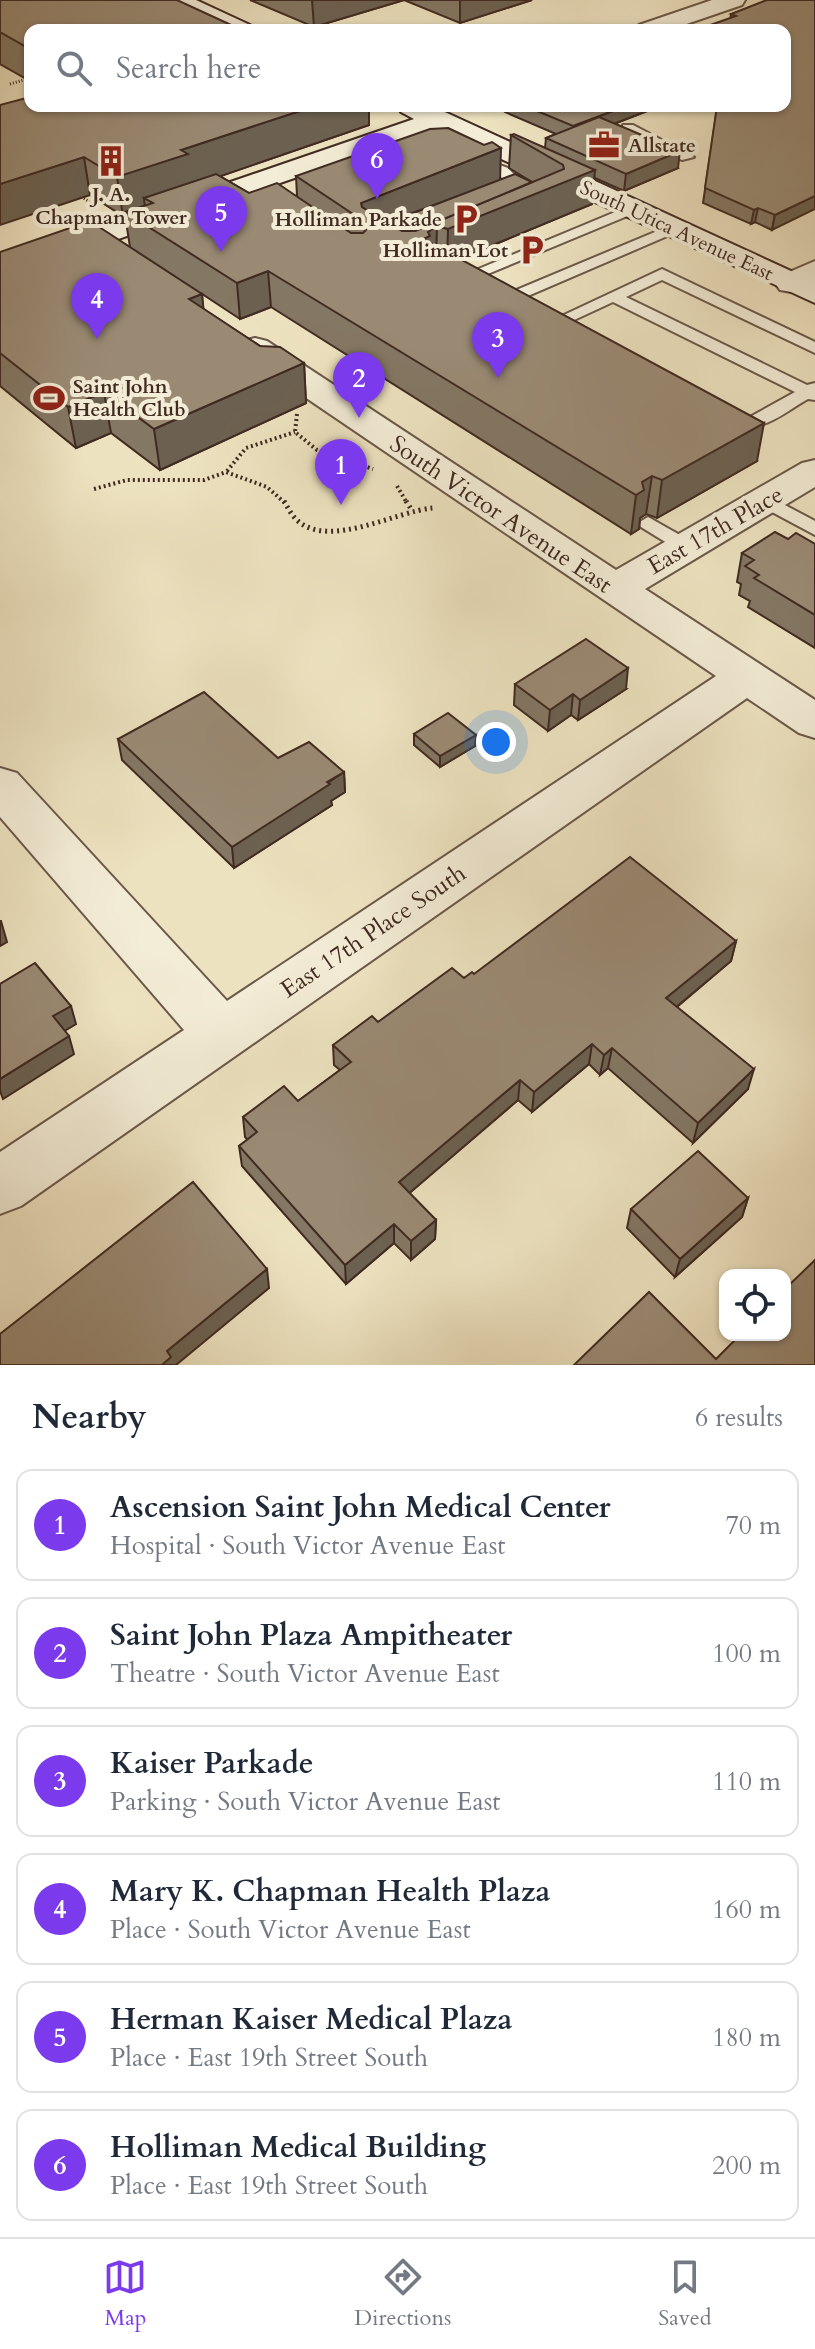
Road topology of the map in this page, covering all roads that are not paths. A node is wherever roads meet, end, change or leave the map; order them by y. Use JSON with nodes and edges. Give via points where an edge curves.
{"nodes":[{"id":1,"x":178,"y":0,"type":"edge"},
{"id":2,"x":734,"y":0,"type":"edge"},
{"id":3,"x":229,"y":24,"type":"edge"},
{"id":4,"x":664,"y":24,"type":"edge"},
{"id":5,"x":418,"y":112,"type":"edge"},
{"id":6,"x":426,"y":112,"type":"edge"},
{"id":7,"x":628,"y":128,"type":"edge"},
{"id":8,"x":464,"y":157,"type":"edge"},
{"id":9,"x":687,"y":157,"type":"dead end"},
{"id":10,"x":486,"y":194,"type":"edge"},
{"id":11,"x":632,"y":209,"type":"junction"},
{"id":12,"x":674,"y":228,"type":"junction"},
{"id":13,"x":0,"y":271,"type":"edge"},
{"id":14,"x":807,"y":282,"type":"edge"},
{"id":15,"x":612,"y":296,"type":"junction"},
{"id":16,"x":223,"y":327,"type":"edge"},
{"id":17,"x":587,"y":335,"type":"edge"},
{"id":18,"x":815,"y":348,"type":"edge"},
{"id":19,"x":813,"y":395,"type":"edge"},
{"id":20,"x":723,"y":409,"type":"edge"},
{"id":21,"x":815,"y":471,"type":"edge"},
{"id":22,"x":766,"y":501,"type":"junction"},
{"id":23,"x":648,"y":523,"type":"dead end"},
{"id":24,"x":815,"y":529,"type":"edge"},
{"id":25,"x":687,"y":547,"type":"junction"},
{"id":26,"x":614,"y":589,"type":"junction"},
{"id":27,"x":746,"y":677,"type":"junction"},
{"id":28,"x":815,"y":722,"type":"edge"},
{"id":29,"x":0,"y":785,"type":"edge"},
{"id":30,"x":222,"y":1034,"type":"junction"},
{"id":31,"x":0,"y":1186,"type":"edge"}],
"edges":[{"from":1,"to":3,"type":"street"},
{"from":2,"to":4,"type":"street"},
{"from":5,"to":13,"type":"street","via":[[256,191]]},
{"from":6,"to":11,"type":"street","name":"South Utica Avenue East"},
{"from":7,"to":9,"type":"lane"},
{"from":8,"to":10,"type":"lane","via":[[503,171],[521,186]]},
{"from":11,"to":12,"type":"street","name":"South Utica Avenue East"},
{"from":11,"to":12,"type":"lane","via":[[454,277],[501,302]]},
{"from":12,"to":14,"type":"street","name":"South Utica Avenue East"},
{"from":15,"to":17,"type":"lane","via":[[559,321]]},
{"from":15,"to":18,"type":"lane","via":[[662,274]]},
{"from":15,"to":19,"type":"lane"},
{"from":16,"to":26,"type":"street","name":"South Victor Avenue East"},
{"from":19,"to":20,"type":"lane","via":[[750,424]]},
{"from":21,"to":22,"type":"street","name":"East 17th Place"},
{"from":22,"to":24,"type":"lane"},
{"from":22,"to":25,"type":"street","name":"East 17th Place"},
{"from":23,"to":25,"type":"lane"},
{"from":25,"to":26,"type":"street","name":"East 17th Place"},
{"from":26,"to":27,"type":"street","name":"South Victor Avenue East"},
{"from":27,"to":28,"type":"street","name":"South Victor Avenue East"},
{"from":27,"to":30,"type":"street","name":"East 17th Place South"},
{"from":29,"to":30,"type":"street"},
{"from":30,"to":31,"type":"street","name":"East 17th Place South"}]}
